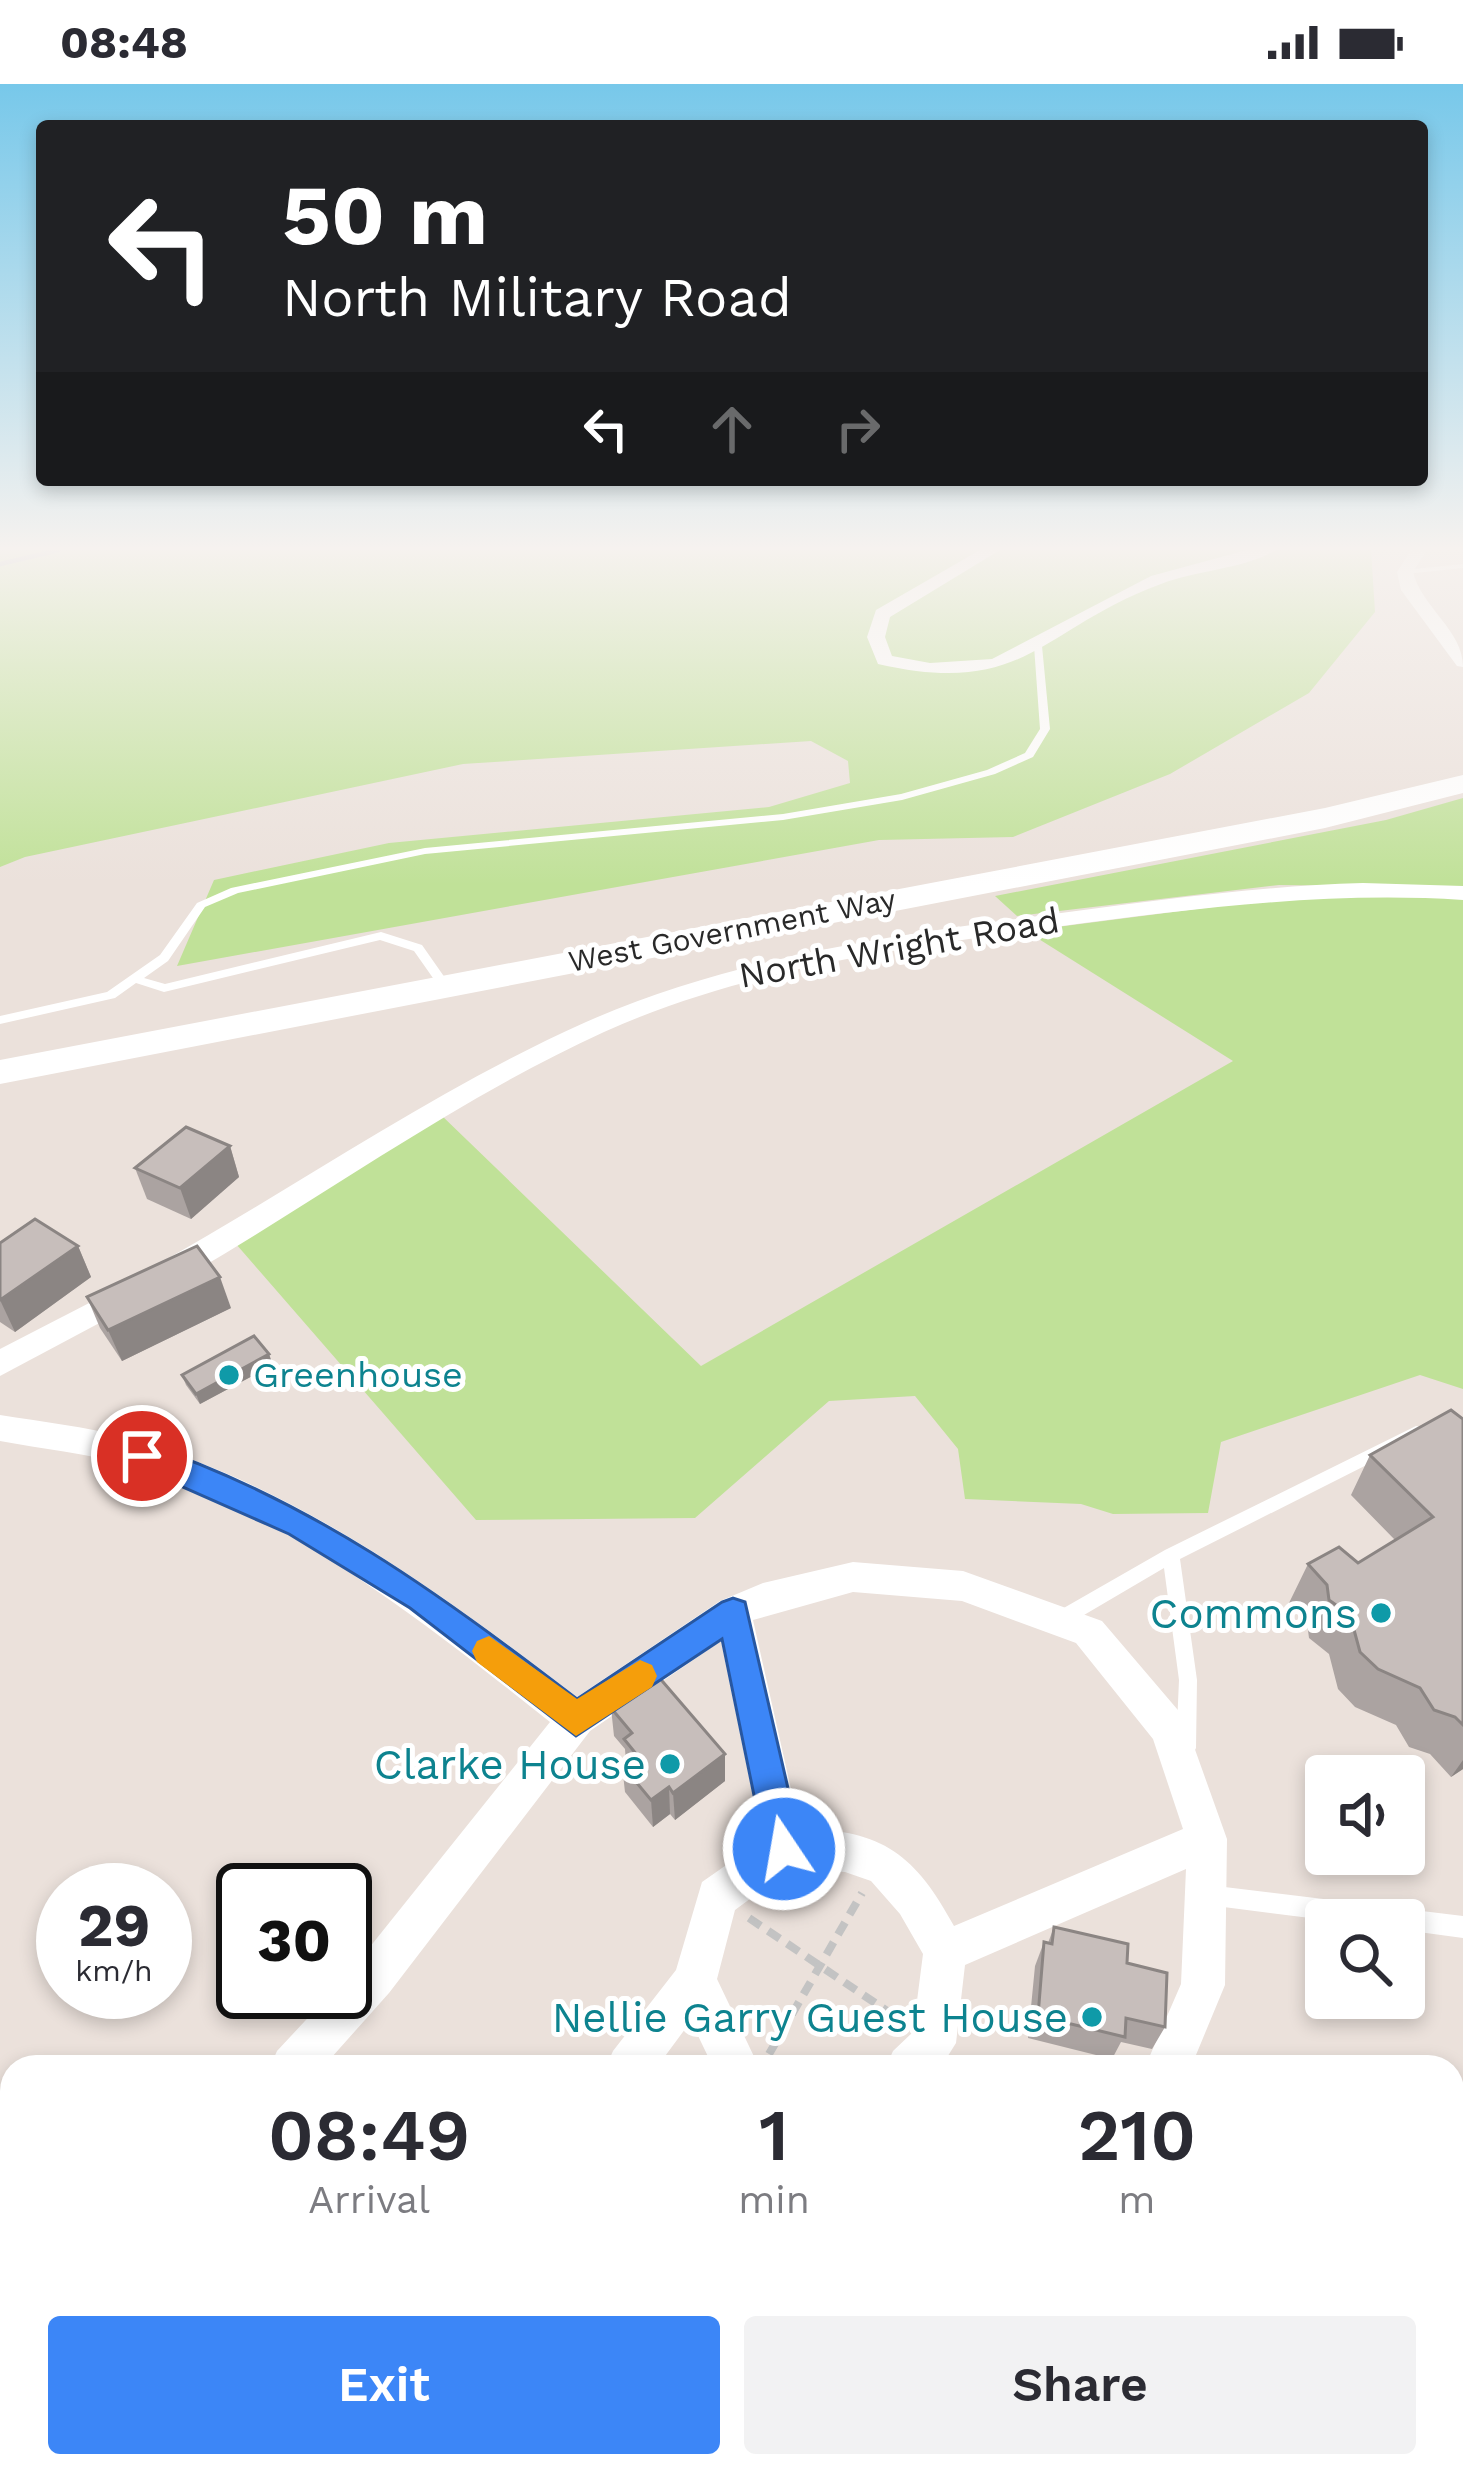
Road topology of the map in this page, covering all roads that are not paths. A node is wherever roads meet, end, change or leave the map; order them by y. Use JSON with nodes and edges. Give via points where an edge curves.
{"nodes":[{"id":1,"x":891,"y":662,"type":"edge"},
{"id":2,"x":1003,"y":662,"type":"edge"},
{"id":3,"x":1039,"y":662,"type":"edge"},
{"id":4,"x":1463,"y":784,"type":"edge"},
{"id":5,"x":1463,"y":893,"type":"edge"},
{"id":6,"x":136,"y":979,"type":"junction"},
{"id":7,"x":443,"y":985,"type":"junction"},
{"id":8,"x":0,"y":1021,"type":"edge"},
{"id":9,"x":0,"y":1072,"type":"edge"},
{"id":10,"x":0,"y":1364,"type":"edge"},
{"id":11,"x":0,"y":1428,"type":"edge"},
{"id":12,"x":1426,"y":1428,"type":"edge"},
{"id":13,"x":1171,"y":1555,"type":"junction"},
{"id":14,"x":733,"y":1612,"type":"junction"},
{"id":15,"x":1074,"y":1626,"type":"junction"},
{"id":16,"x":576,"y":1720,"type":"junction"},
{"id":17,"x":1180,"y":1762,"type":"junction"},
{"id":18,"x":1207,"y":1839,"type":"junction"},
{"id":19,"x":784,"y":1849,"type":"junction"},
{"id":20,"x":1205,"y":1894,"type":"junction"},
{"id":21,"x":1463,"y":1927,"type":"edge"},
{"id":22,"x":945,"y":1952,"type":"junction"},
{"id":23,"x":695,"y":1981,"type":"junction"},
{"id":24,"x":304,"y":2055,"type":"edge"},
{"id":25,"x":638,"y":2055,"type":"edge"},
{"id":26,"x":730,"y":2055,"type":"edge"},
{"id":27,"x":921,"y":2055,"type":"edge"},
{"id":28,"x":1173,"y":2055,"type":"edge"}],
"edges":[{"from":1,"to":2,"type":"street","via":[[985,670]]},
{"from":3,"to":6,"type":"lane","via":[[1045,729],[1029,755],[991,772],[783,817],[425,851],[236,890],[200,905],[179,942]]},
{"from":4,"to":7,"type":"main road","name":"West Government Way","via":[[1324,818]]},
{"from":5,"to":10,"type":"street","name":"North Wright Road","via":[[1246,896],[1023,924],[728,976],[599,1025],[424,1113],[266,1219]]},
{"from":6,"to":7,"type":"lane","via":[[164,988],[381,936],[418,948]]},
{"from":6,"to":8,"type":"lane","via":[[89,1004]]},
{"from":7,"to":9,"type":"main road","name":"West Government Way"},
{"from":11,"to":16,"type":"street","via":[[142,1456],[301,1525],[421,1598]]},
{"from":12,"to":13,"type":"lane"},
{"from":13,"to":15,"type":"lane"},
{"from":13,"to":17,"type":"lane","via":[[1188,1680]]},
{"from":14,"to":15,"type":"street","via":[[854,1577],[963,1586]]},
{"from":14,"to":16,"type":"street"},
{"from":14,"to":19,"type":"street"},
{"from":15,"to":17,"type":"street","via":[[1169,1730]]},
{"from":16,"to":24,"type":"street"},
{"from":17,"to":18,"type":"street"},
{"from":18,"to":20,"type":"street"},
{"from":18,"to":22,"type":"street"},
{"from":19,"to":22,"type":"street","via":[[842,1847],[880,1862],[913,1888]]},
{"from":19,"to":23,"type":"street","via":[[717,1897]]},
{"from":20,"to":21,"type":"lane"},
{"from":20,"to":28,"type":"street","via":[[1203,1985]]},
{"from":22,"to":27,"type":"street"},
{"from":23,"to":25,"type":"street"},
{"from":23,"to":26,"type":"street"}]}
